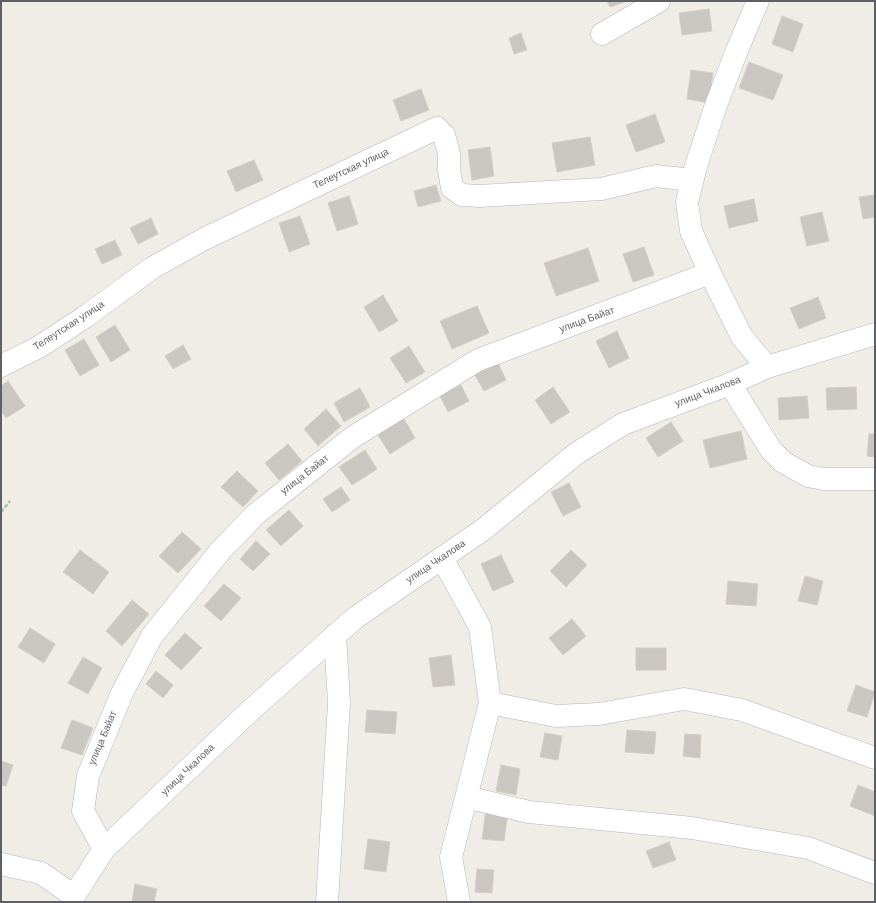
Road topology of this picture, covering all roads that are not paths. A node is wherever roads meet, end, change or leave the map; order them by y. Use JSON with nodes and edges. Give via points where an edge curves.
{"nodes":[{"id":1,"x":659,"y":1,"type":"edge"},
{"id":2,"x":752,"y":4,"type":"edge"},
{"id":3,"x":602,"y":34,"type":"dead end"},
{"id":4,"x":692,"y":180,"type":"junction"},
{"id":5,"x":710,"y":273,"type":"junction"},
{"id":6,"x":875,"y":334,"type":"edge"},
{"id":7,"x":1,"y":366,"type":"edge"},
{"id":8,"x":767,"y":367,"type":"junction"},
{"id":9,"x":730,"y":384,"type":"junction"},
{"id":10,"x":875,"y":479,"type":"edge"},
{"id":11,"x":442,"y":558,"type":"junction"},
{"id":12,"x":335,"y":635,"type":"junction"},
{"id":13,"x":490,"y":702,"type":"junction"},
{"id":14,"x":875,"y":758,"type":"edge"},
{"id":15,"x":466,"y":797,"type":"junction"},
{"id":16,"x":104,"y":849,"type":"junction"},
{"id":17,"x":1,"y":864,"type":"edge"},
{"id":18,"x":875,"y":873,"type":"edge"},
{"id":19,"x":73,"y":899,"type":"edge"},
{"id":20,"x":327,"y":902,"type":"edge"},
{"id":21,"x":459,"y":902,"type":"edge"}],
"edges":[{"from":1,"to":3,"type":"street"},
{"from":2,"to":4,"type":"street"},
{"from":4,"to":5,"type":"street","via":[[687,202],[691,231]]},
{"from":4,"to":7,"type":"street","name":"Телеутская улица","via":[[656,176],[601,189],[462,195],[452,188],[449,154],[444,135],[437,128],[204,240],[152,268],[39,347]]},
{"from":5,"to":8,"type":"street","via":[[742,337]]},
{"from":5,"to":16,"type":"street","name":"улица Байат","via":[[478,360],[353,437],[256,514],[221,550],[152,636],[122,693],[88,776],[83,811]]},
{"from":6,"to":8,"type":"street","name":"улица Чкалова"},
{"from":8,"to":9,"type":"street","name":"улица Чкалова"},
{"from":9,"to":10,"type":"street","via":[[771,450],[783,462],[808,476],[824,479]]},
{"from":9,"to":11,"type":"street","name":"улица Чкалова","via":[[623,424],[577,453],[484,529]]},
{"from":11,"to":12,"type":"street","name":"улица Чкалова","via":[[355,618]]},
{"from":11,"to":13,"type":"street","via":[[480,627]]},
{"from":12,"to":16,"type":"street","name":"улица Чкалова","via":[[252,709]]},
{"from":12,"to":20,"type":"street","via":[[339,703]]},
{"from":13,"to":14,"type":"street","via":[[556,716],[599,714],[684,699],[742,710]]},
{"from":13,"to":15,"type":"street"},
{"from":15,"to":18,"type":"street","via":[[529,812],[692,828],[808,848]]},
{"from":15,"to":21,"type":"street","via":[[451,857]]},
{"from":16,"to":19,"type":"street","name":"улица Чкалова"},
{"from":17,"to":19,"type":"street","via":[[41,873]]}]}
